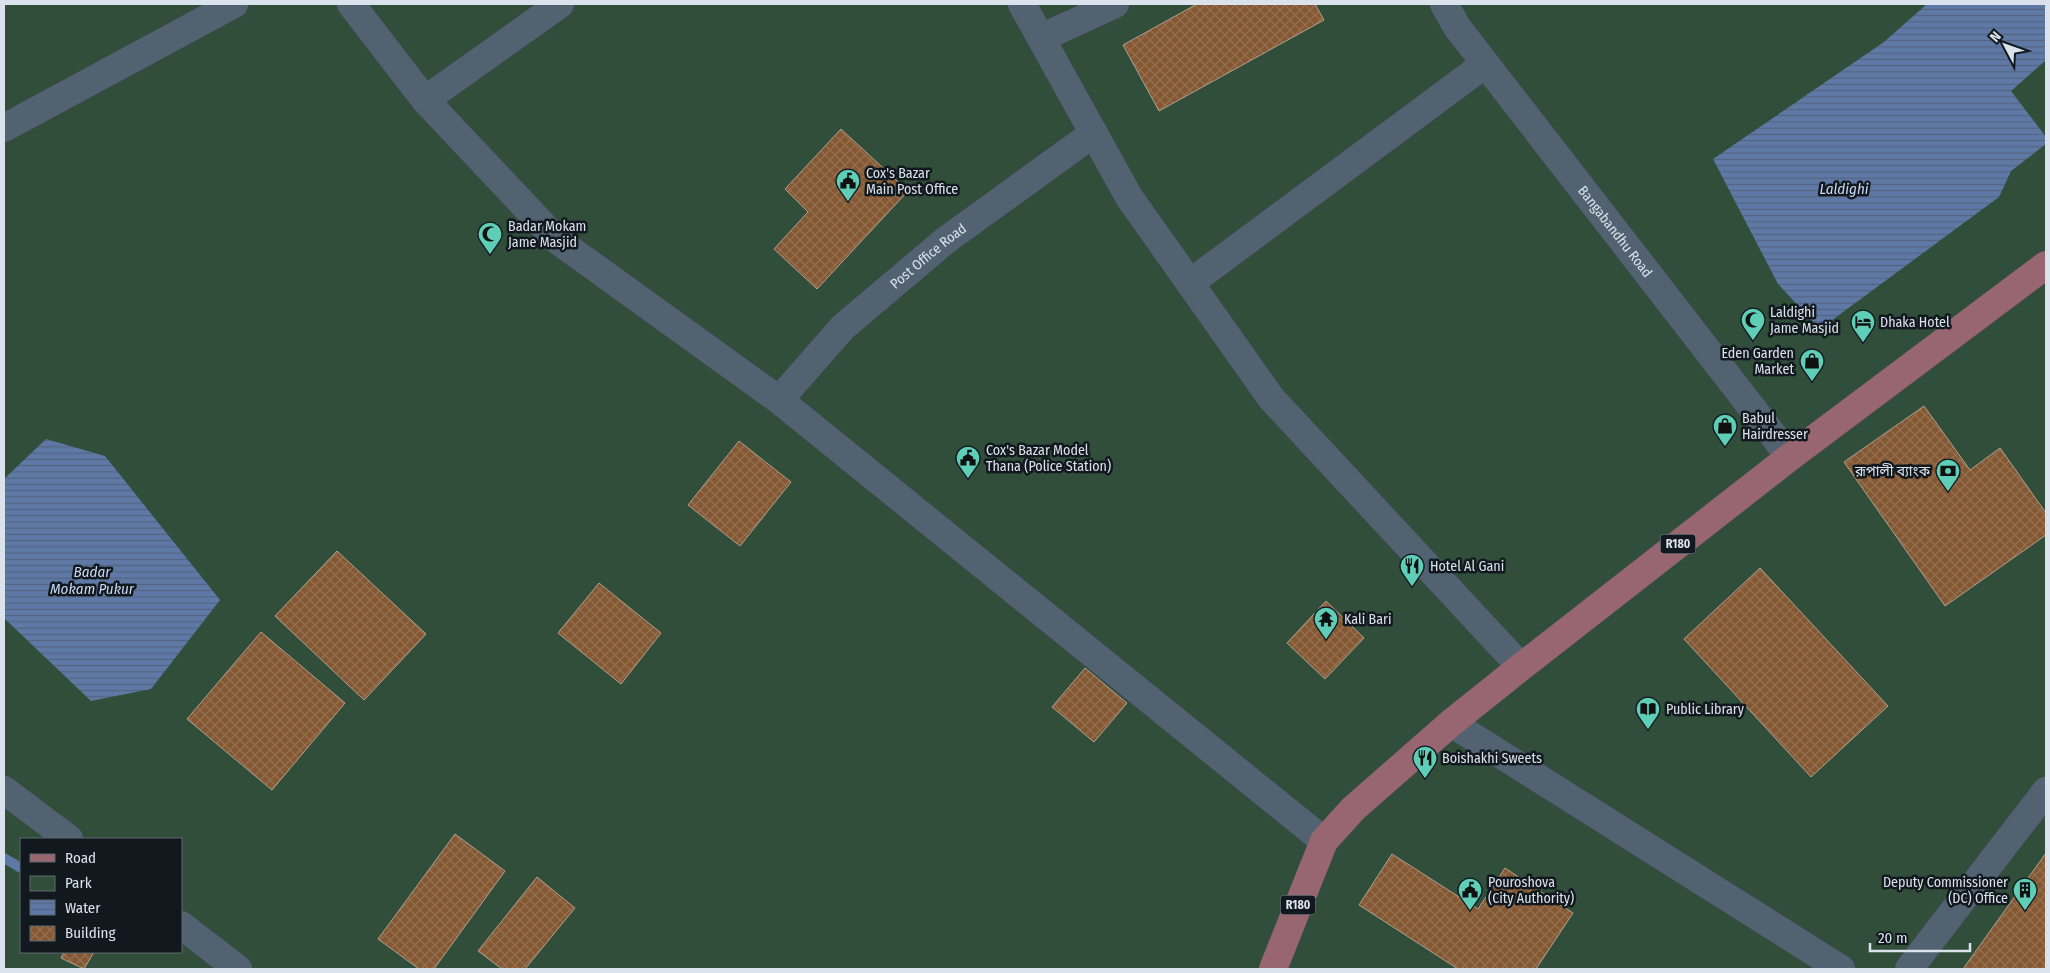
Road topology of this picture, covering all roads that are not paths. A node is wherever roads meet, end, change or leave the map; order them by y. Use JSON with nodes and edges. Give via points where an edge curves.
{"nodes":[{"id":1,"x":234,"y":4,"type":"edge"},
{"id":2,"x":350,"y":4,"type":"edge"},
{"id":3,"x":560,"y":4,"type":"edge"},
{"id":4,"x":1022,"y":4,"type":"edge"},
{"id":5,"x":1115,"y":4,"type":"edge"},
{"id":6,"x":1444,"y":4,"type":"edge"},
{"id":7,"x":1041,"y":38,"type":"junction"},
{"id":8,"x":1485,"y":64,"type":"junction"},
{"id":9,"x":425,"y":100,"type":"junction"},
{"id":10,"x":4,"y":128,"type":"edge"},
{"id":11,"x":1094,"y":133,"type":"junction"},
{"id":12,"x":2046,"y":265,"type":"edge"},
{"id":13,"x":1190,"y":282,"type":"junction"},
{"id":14,"x":779,"y":400,"type":"junction"},
{"id":15,"x":1790,"y":458,"type":"junction"},
{"id":16,"x":1521,"y":667,"type":"junction"},
{"id":17,"x":1451,"y":723,"type":"junction"},
{"id":18,"x":4,"y":790,"type":"edge"},
{"id":19,"x":2046,"y":791,"type":"edge"},
{"id":20,"x":68,"y":838,"type":"edge"},
{"id":21,"x":1324,"y":841,"type":"junction"},
{"id":22,"x":182,"y":926,"type":"edge"},
{"id":23,"x":238,"y":969,"type":"edge"},
{"id":24,"x":1273,"y":969,"type":"edge"},
{"id":25,"x":1841,"y":969,"type":"edge"},
{"id":26,"x":1909,"y":969,"type":"edge"}],
"edges":[{"from":1,"to":10,"type":"street"},
{"from":2,"to":9,"type":"street"},
{"from":3,"to":9,"type":"street"},
{"from":4,"to":7,"type":"street"},
{"from":5,"to":7,"type":"street"},
{"from":6,"to":8,"type":"street","name":"Bangabandhu Road"},
{"from":7,"to":11,"type":"street"},
{"from":8,"to":13,"type":"street"},
{"from":8,"to":15,"type":"street","name":"Bangabandhu Road"},
{"from":9,"to":14,"type":"street","via":[[557,240]]},
{"from":11,"to":13,"type":"street","via":[[1129,197]]},
{"from":11,"to":14,"type":"street","name":"Post Office Road","via":[[946,240],[850,320]]},
{"from":12,"to":15,"type":"main road","number":"R180"},
{"from":13,"to":16,"type":"street","via":[[1272,398]]},
{"from":14,"to":21,"type":"street"},
{"from":15,"to":16,"type":"main road","number":"R180"},
{"from":16,"to":17,"type":"main road","number":"R180"},
{"from":17,"to":21,"type":"main road","number":"R180","via":[[1353,809]]},
{"from":17,"to":25,"type":"street"},
{"from":18,"to":20,"type":"street"},
{"from":19,"to":26,"type":"street"},
{"from":21,"to":24,"type":"main road","number":"R180"},
{"from":22,"to":23,"type":"street"}]}
